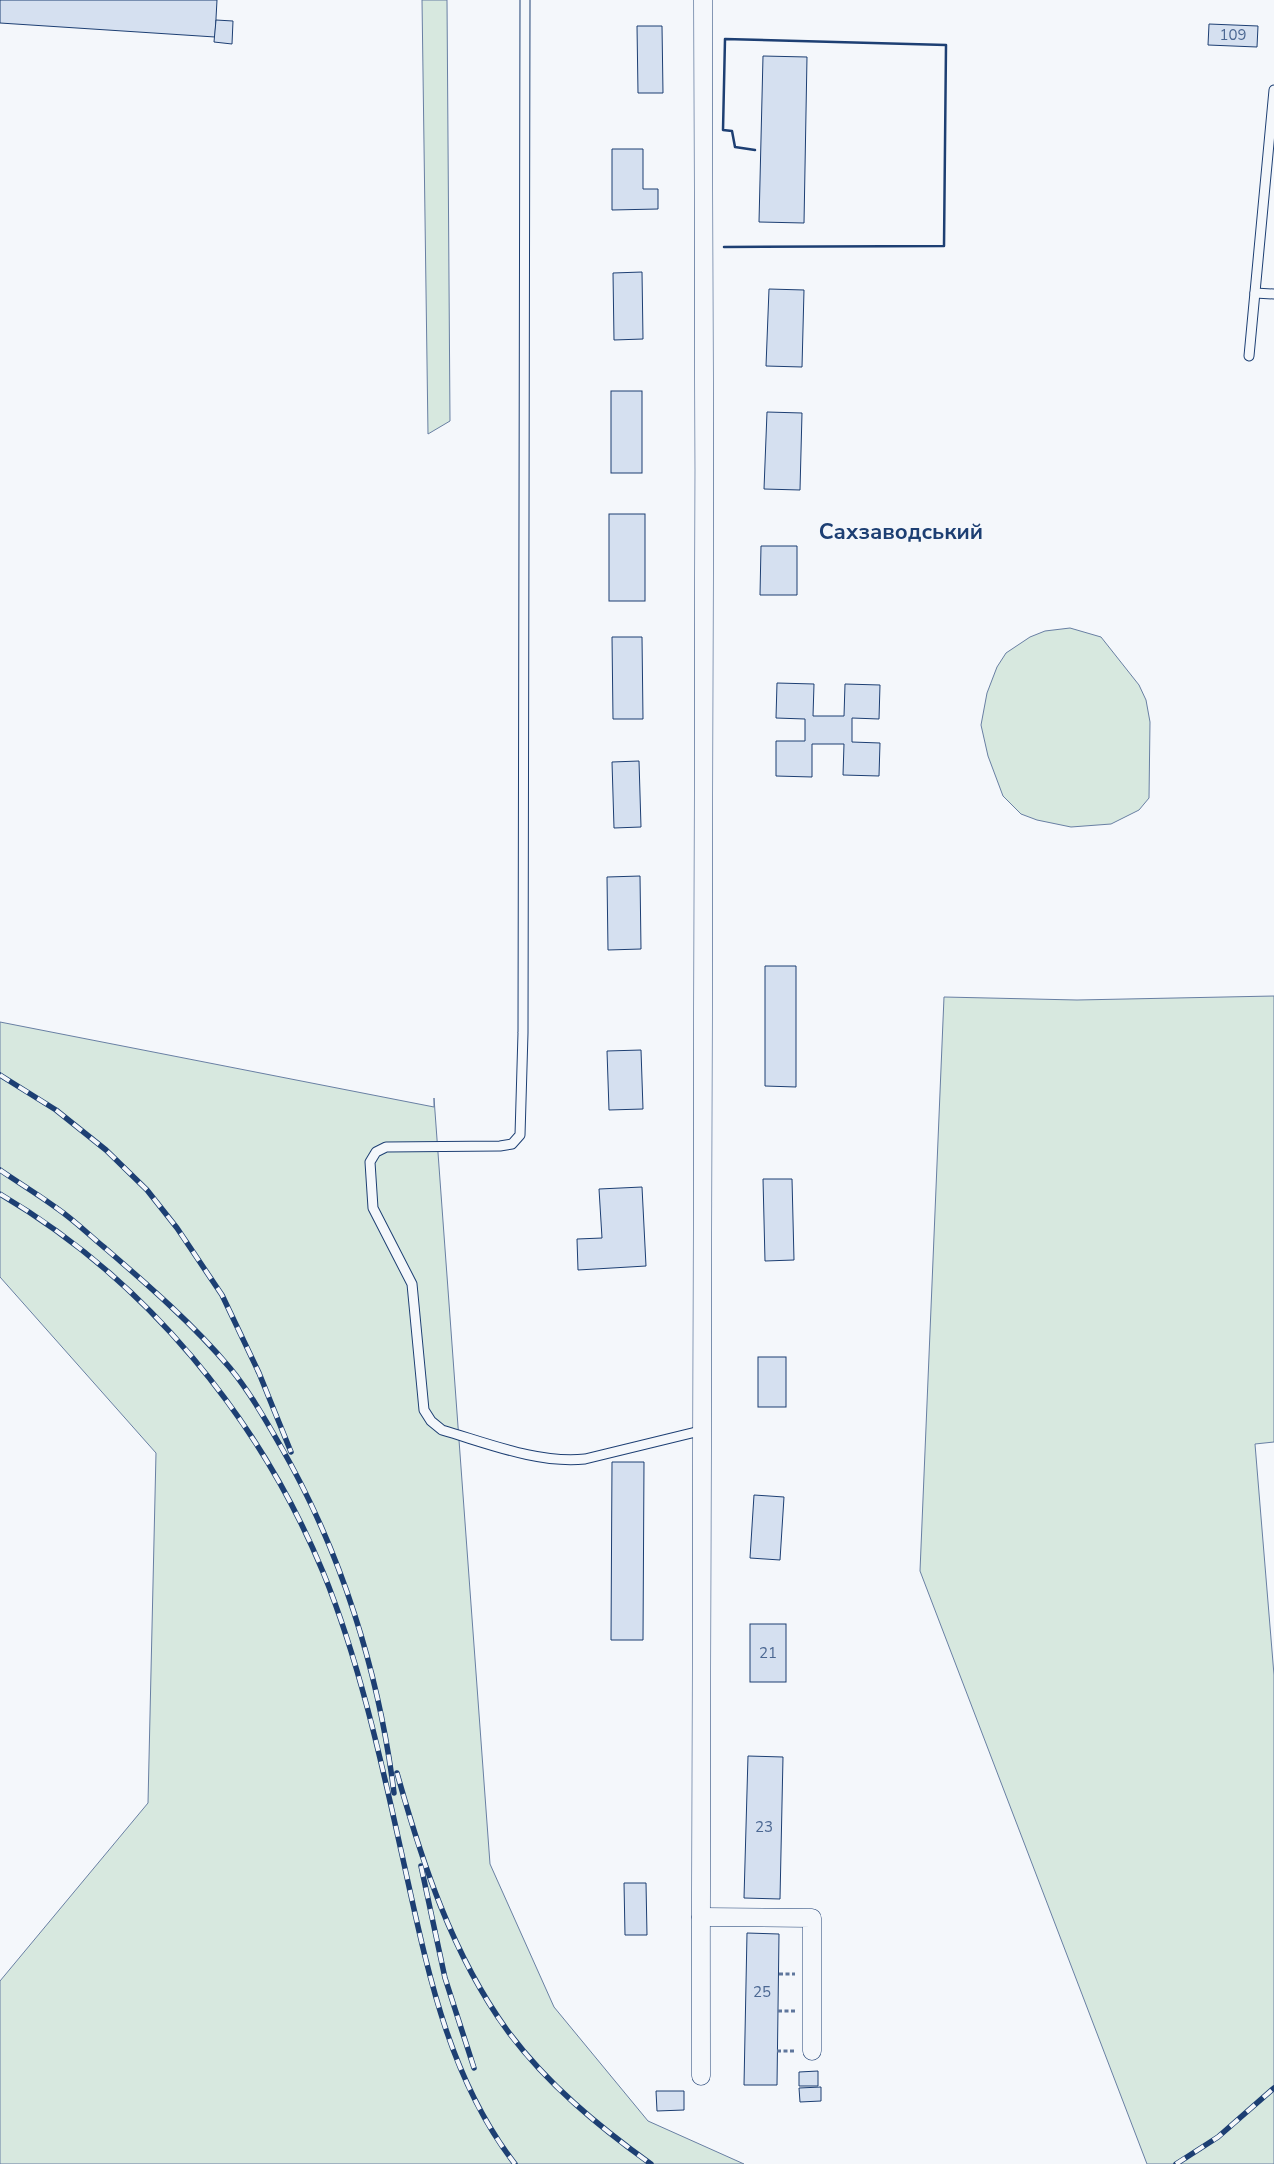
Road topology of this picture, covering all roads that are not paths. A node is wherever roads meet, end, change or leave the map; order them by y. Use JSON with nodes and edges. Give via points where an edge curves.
{"nodes":[{"id":1,"x":525,"y":0,"type":"edge"},
{"id":2,"x":703,"y":0,"type":"edge"},
{"id":3,"x":1274,"y":90,"type":"edge"},
{"id":4,"x":1255,"y":293,"type":"junction"},
{"id":5,"x":1274,"y":294,"type":"edge"},
{"id":6,"x":1248,"y":356,"type":"dead end"},
{"id":7,"x":700,"y":1431,"type":"junction"},
{"id":8,"x":701,"y":1917,"type":"junction"},
{"id":9,"x":812,"y":2051,"type":"dead end"},
{"id":10,"x":701,"y":2076,"type":"dead end"}],
"edges":[{"from":1,"to":7,"type":"lane","via":[[523,1033],[520,1136],[512,1144],[500,1146],[386,1147],[376,1152],[370,1162],[374,1208],[412,1284],[424,1410],[431,1422],[442,1430],[547,1459],[566,1461]]},
{"from":2,"to":7,"type":"street"},
{"from":3,"to":4,"type":"lane"},
{"from":4,"to":5,"type":"lane"},
{"from":4,"to":6,"type":"lane"},
{"from":7,"to":8,"type":"street"},
{"from":8,"to":9,"type":"street","via":[[812,1918]]},
{"from":8,"to":10,"type":"street"}]}
